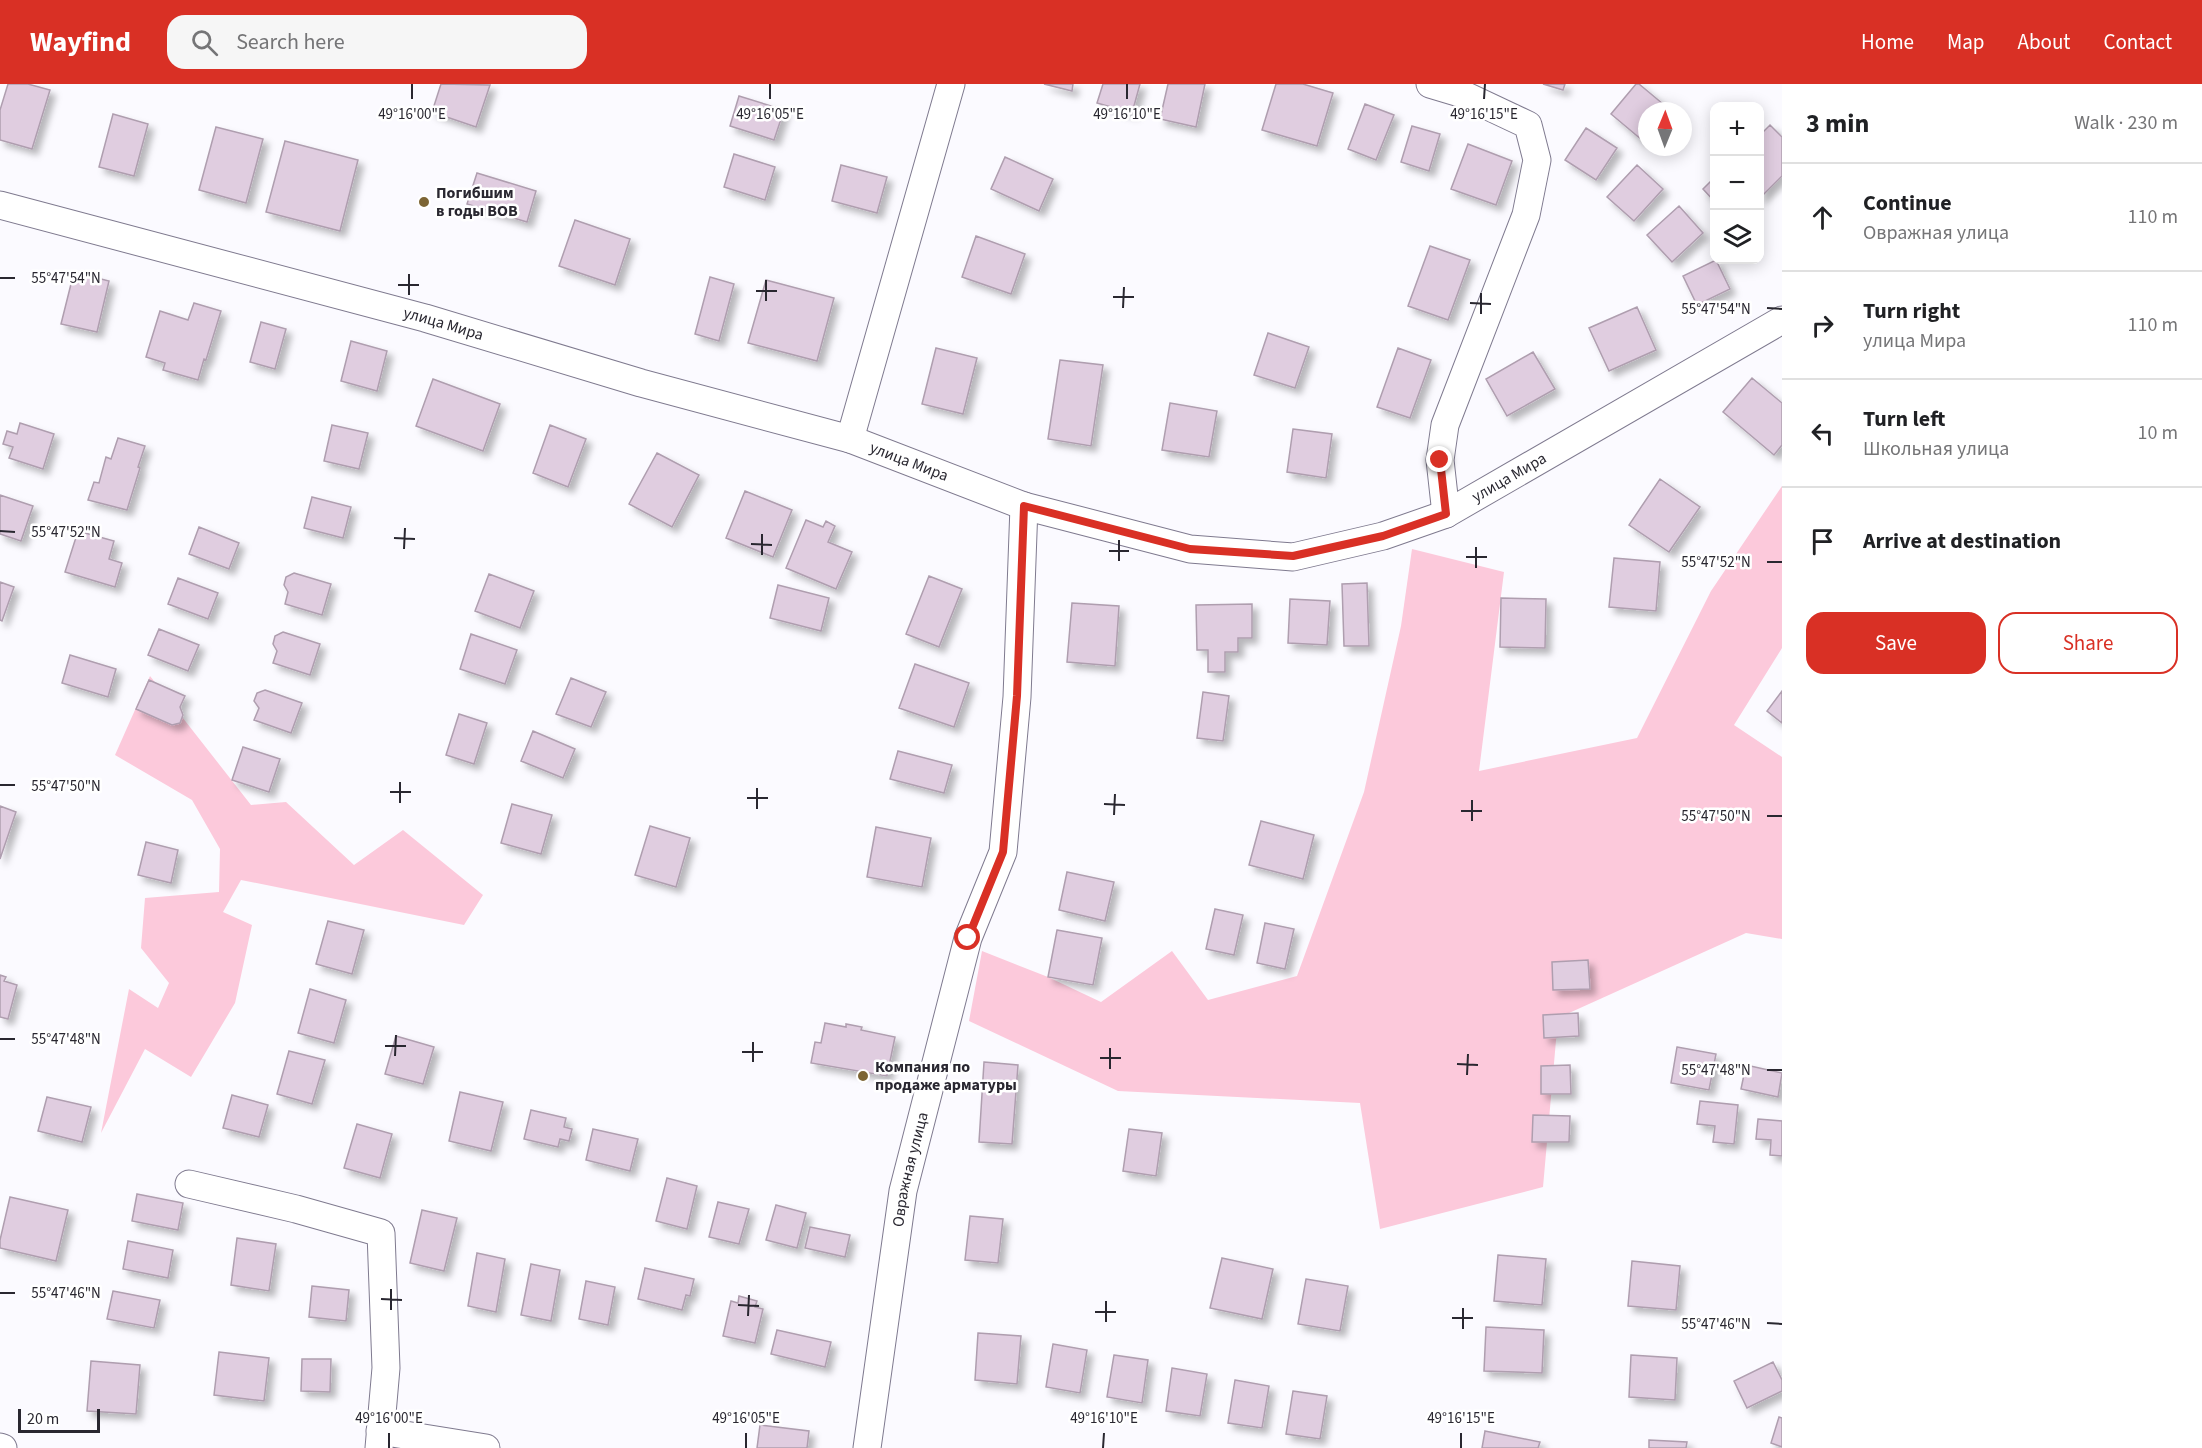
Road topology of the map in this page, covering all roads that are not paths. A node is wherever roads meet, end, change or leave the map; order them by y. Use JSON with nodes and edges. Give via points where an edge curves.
{"nodes":[{"id":1,"x":951,"y":84,"type":"edge"},
{"id":2,"x":1430,"y":84,"type":"edge"},
{"id":3,"x":0,"y":205,"type":"edge"},
{"id":4,"x":1782,"y":321,"type":"edge"},
{"id":5,"x":850,"y":439,"type":"junction"},
{"id":6,"x":1024,"y":506,"type":"junction"},
{"id":7,"x":1446,"y":514,"type":"junction"},
{"id":8,"x":189,"y":1184,"type":"dead end"},
{"id":9,"x":379,"y":1440,"type":"edge"},
{"id":10,"x":486,"y":1448,"type":"edge"},
{"id":11,"x":867,"y":1448,"type":"edge"}],
"edges":[{"from":1,"to":5,"type":"street"},
{"from":2,"to":7,"type":"street","via":[[1460,93],[1528,125],[1537,160],[1526,215],[1445,425],[1440,460]]},
{"from":3,"to":5,"type":"street","name":"улица Мира","via":[[425,318],[641,383]]},
{"from":4,"to":7,"type":"street","name":"улица Мира"},
{"from":5,"to":6,"type":"street","name":"улица Мира"},
{"from":6,"to":7,"type":"street","name":"улица Мира","via":[[1190,549],[1293,556],[1383,536]]},
{"from":6,"to":11,"type":"street","name":"Овражная улица","via":[[1017,696],[1003,852],[968,938],[903,1191]]},
{"from":8,"to":9,"type":"street","via":[[381,1233],[386,1368]]},
{"from":9,"to":10,"type":"street"}]}
